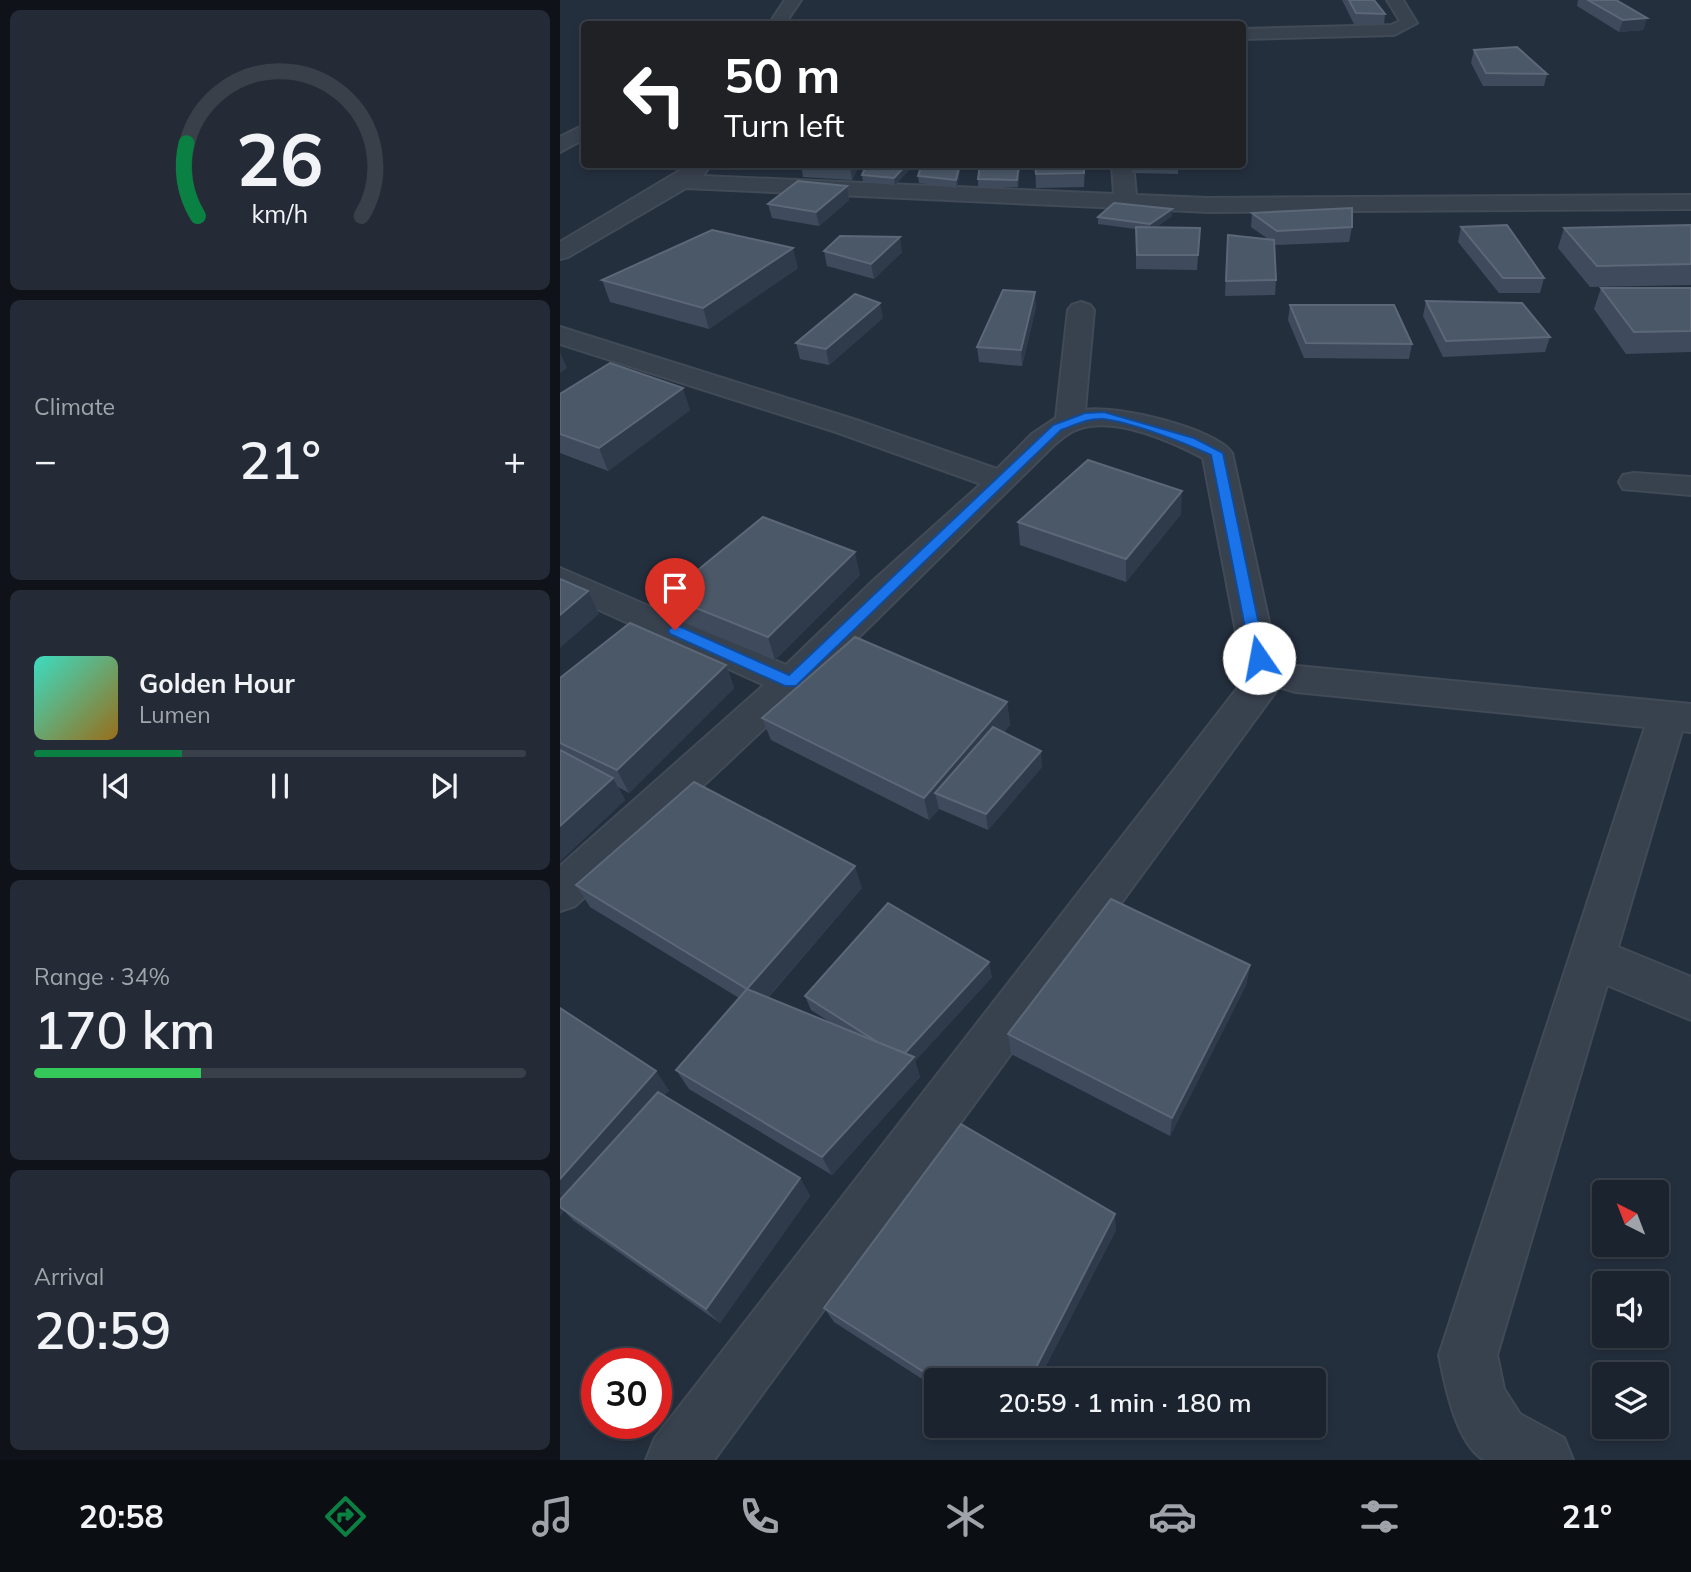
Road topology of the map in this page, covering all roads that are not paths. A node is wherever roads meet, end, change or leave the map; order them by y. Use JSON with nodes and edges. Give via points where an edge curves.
{"nodes":[{"id":1,"x":793,"y":0,"type":"edge"},
{"id":2,"x":1395,"y":0,"type":"edge"},
{"id":3,"x":779,"y":21,"type":"edge"},
{"id":4,"x":1246,"y":34,"type":"edge"},
{"id":5,"x":560,"y":122,"type":"edge"},
{"id":6,"x":581,"y":122,"type":"edge"},
{"id":7,"x":581,"y":133,"type":"edge"},
{"id":8,"x":560,"y":146,"type":"edge"},
{"id":9,"x":699,"y":168,"type":"edge"},
{"id":10,"x":1122,"y":168,"type":"edge"},
{"id":11,"x":682,"y":181,"type":"junction"},
{"id":12,"x":1126,"y":202,"type":"junction"},
{"id":13,"x":1691,"y":202,"type":"edge"},
{"id":14,"x":560,"y":251,"type":"edge"},
{"id":15,"x":1081,"y":310,"type":"dead end"},
{"id":16,"x":560,"y":335,"type":"edge"},
{"id":17,"x":1070,"y":421,"type":"junction"},
{"id":18,"x":1002,"y":481,"type":"junction"},
{"id":19,"x":1633,"y":482,"type":"dead end"},
{"id":20,"x":1691,"y":486,"type":"edge"},
{"id":21,"x":560,"y":579,"type":"edge"},
{"id":22,"x":1271,"y":671,"type":"junction"},
{"id":23,"x":791,"y":682,"type":"junction"},
{"id":24,"x":1679,"y":718,"type":"edge"},
{"id":25,"x":560,"y":893,"type":"edge"},
{"id":26,"x":1592,"y":957,"type":"junction"},
{"id":27,"x":1691,"y":999,"type":"edge"},
{"id":28,"x":677,"y":1460,"type":"edge"},
{"id":29,"x":1542,"y":1460,"type":"edge"}],
"edges":[{"from":1,"to":3,"type":"street"},
{"from":2,"to":4,"type":"street","via":[[1409,23],[1394,30]]},
{"from":5,"to":6,"type":"street"},
{"from":7,"to":8,"type":"street"},
{"from":9,"to":11,"type":"street"},
{"from":10,"to":12,"type":"street"},
{"from":11,"to":12,"type":"street"},
{"from":11,"to":14,"type":"street"},
{"from":12,"to":13,"type":"street"},
{"from":15,"to":17,"type":"street"},
{"from":16,"to":18,"type":"street"},
{"from":17,"to":18,"type":"street","via":[[1057,427]]},
{"from":17,"to":22,"type":"street","via":[[1104,416],[1130,421],[1217,453],[1259,658]]},
{"from":18,"to":23,"type":"street"},
{"from":19,"to":20,"type":"street"},
{"from":21,"to":23,"type":"street"},
{"from":22,"to":24,"type":"street","via":[[1296,679]]},
{"from":22,"to":28,"type":"street"},
{"from":23,"to":25,"type":"street"},
{"from":24,"to":26,"type":"street"},
{"from":26,"to":27,"type":"street"},
{"from":26,"to":29,"type":"street","via":[[1468,1355],[1477,1400],[1499,1435]]}]}
